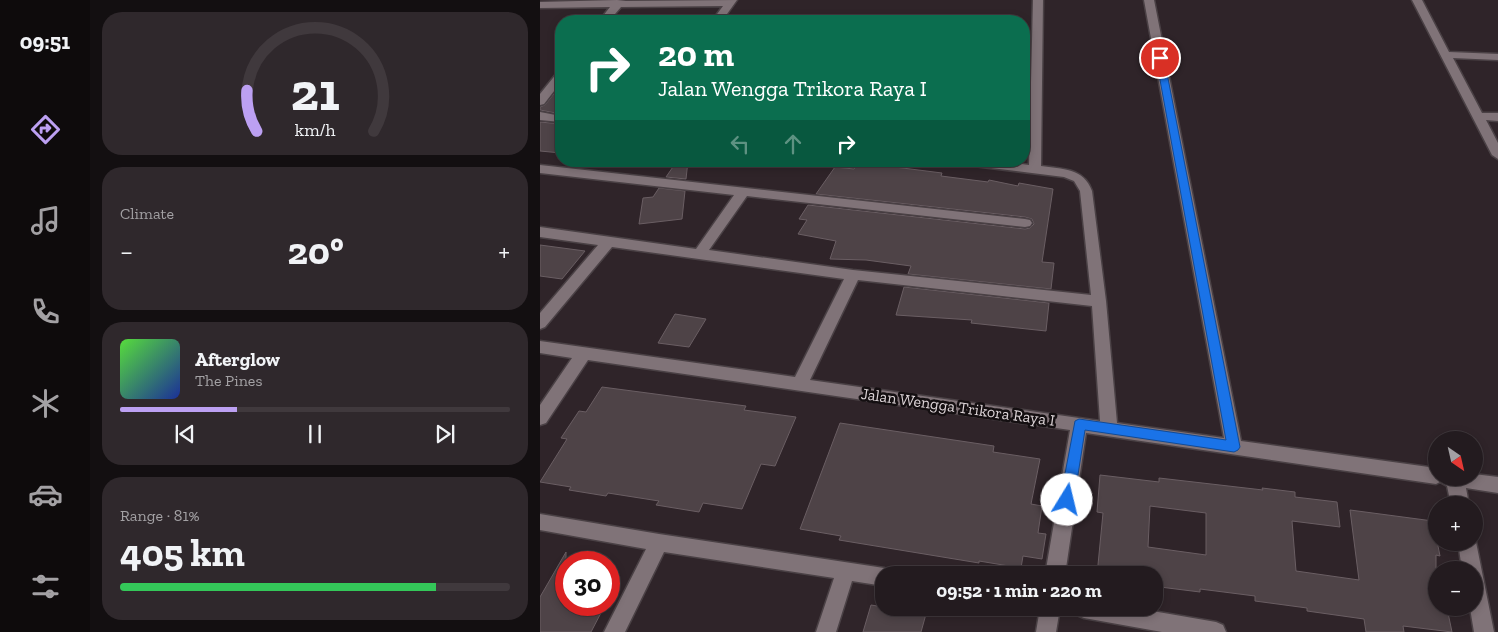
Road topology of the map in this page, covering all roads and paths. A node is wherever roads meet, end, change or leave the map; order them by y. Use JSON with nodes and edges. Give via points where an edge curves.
{"nodes":[{"id":1,"x":1038,"y":0,"type":"edge"},
{"id":2,"x":1148,"y":0,"type":"edge"},
{"id":3,"x":1417,"y":0,"type":"edge"},
{"id":4,"x":731,"y":1,"type":"edge"},
{"id":5,"x":619,"y":3,"type":"edge"},
{"id":6,"x":540,"y":6,"type":"edge"},
{"id":7,"x":609,"y":15,"type":"edge"},
{"id":8,"x":721,"y":15,"type":"edge"},
{"id":9,"x":1446,"y":55,"type":"junction"},
{"id":10,"x":1498,"y":57,"type":"edge"},
{"id":11,"x":555,"y":83,"type":"edge"},
{"id":12,"x":540,"y":102,"type":"edge"},
{"id":13,"x":540,"y":116,"type":"edge"},
{"id":14,"x":1477,"y":116,"type":"junction"},
{"id":15,"x":1498,"y":117,"type":"edge"},
{"id":16,"x":555,"y":118,"type":"edge"},
{"id":17,"x":1498,"y":155,"type":"edge"},
{"id":18,"x":1018,"y":167,"type":"edge"},
{"id":19,"x":540,"y":169,"type":"edge"},
{"id":20,"x":1035,"y":169,"type":"junction"},
{"id":21,"x":743,"y":192,"type":"junction"},
{"id":22,"x":1025,"y":223,"type":"dead end"},
{"id":23,"x":540,"y":232,"type":"edge"},
{"id":24,"x":609,"y":241,"type":"junction"},
{"id":25,"x":700,"y":253,"type":"junction"},
{"id":26,"x":853,"y":275,"type":"junction"},
{"id":27,"x":1099,"y":301,"type":"junction"},
{"id":28,"x":540,"y":323,"type":"edge"},
{"id":29,"x":540,"y":347,"type":"edge"},
{"id":30,"x":584,"y":353,"type":"junction"},
{"id":31,"x":800,"y":384,"type":"junction"},
{"id":32,"x":540,"y":418,"type":"edge"},
{"id":33,"x":1079,"y":424,"type":"junction"},
{"id":34,"x":1109,"y":428,"type":"junction"},
{"id":35,"x":1234,"y":447,"type":"junction"},
{"id":36,"x":1428,"y":475,"type":"edge"},
{"id":37,"x":1483,"y":483,"type":"edge"},
{"id":38,"x":1498,"y":485,"type":"edge"},
{"id":39,"x":540,"y":522,"type":"edge"},
{"id":40,"x":660,"y":543,"type":"junction"},
{"id":41,"x":1056,"y":566,"type":"edge"},
{"id":42,"x":846,"y":571,"type":"junction"},
{"id":43,"x":875,"y":576,"type":"edge"},
{"id":44,"x":1049,"y":616,"type":"edge"},
{"id":45,"x":1128,"y":616,"type":"edge"},
{"id":46,"x":1481,"y":616,"type":"edge"},
{"id":47,"x":614,"y":632,"type":"edge"},
{"id":48,"x":826,"y":632,"type":"edge"},
{"id":49,"x":1046,"y":632,"type":"edge"},
{"id":50,"x":1216,"y":632,"type":"edge"},
{"id":51,"x":1484,"y":632,"type":"edge"}],
"edges":[{"from":1,"to":20,"type":"street"},
{"from":2,"to":35,"type":"street"},
{"from":3,"to":9,"type":"street"},
{"from":4,"to":5,"type":"street"},
{"from":4,"to":8,"type":"street"},
{"from":5,"to":6,"type":"street"},
{"from":5,"to":7,"type":"street"},
{"from":9,"to":10,"type":"street"},
{"from":9,"to":14,"type":"street"},
{"from":11,"to":12,"type":"street"},
{"from":13,"to":16,"type":"street"},
{"from":14,"to":15,"type":"street"},
{"from":14,"to":17,"type":"street"},
{"from":18,"to":20,"type":"street"},
{"from":19,"to":21,"type":"street"},
{"from":20,"to":27,"type":"street","via":[[1075,175],[1083,181]]},
{"from":21,"to":22,"type":"street"},
{"from":21,"to":25,"type":"street"},
{"from":23,"to":24,"type":"street"},
{"from":24,"to":25,"type":"street"},
{"from":24,"to":28,"type":"street"},
{"from":25,"to":26,"type":"street"},
{"from":26,"to":27,"type":"street"},
{"from":26,"to":31,"type":"street"},
{"from":27,"to":34,"type":"street"},
{"from":29,"to":30,"type":"street","name":"Jalan Wengga Trikora Raya I"},
{"from":30,"to":31,"type":"street","name":"Jalan Wengga Trikora Raya I"},
{"from":30,"to":32,"type":"street"},
{"from":31,"to":33,"type":"street","name":"Jalan Wengga Trikora Raya I"},
{"from":33,"to":34,"type":"street","name":"Jalan Wengga Trikora Raya I"},
{"from":33,"to":41,"type":"street"},
{"from":34,"to":35,"type":"street","name":"Jalan Wengga Trikora Raya I"},
{"from":35,"to":36,"type":"street","name":"Jalan Wengga Trikora Raya I"},
{"from":37,"to":38,"type":"street"},
{"from":39,"to":40,"type":"street"},
{"from":40,"to":42,"type":"street"},
{"from":40,"to":47,"type":"street"},
{"from":42,"to":43,"type":"street"},
{"from":42,"to":48,"type":"street"},
{"from":44,"to":49,"type":"street"},
{"from":45,"to":50,"type":"street"},
{"from":46,"to":51,"type":"street"}]}
